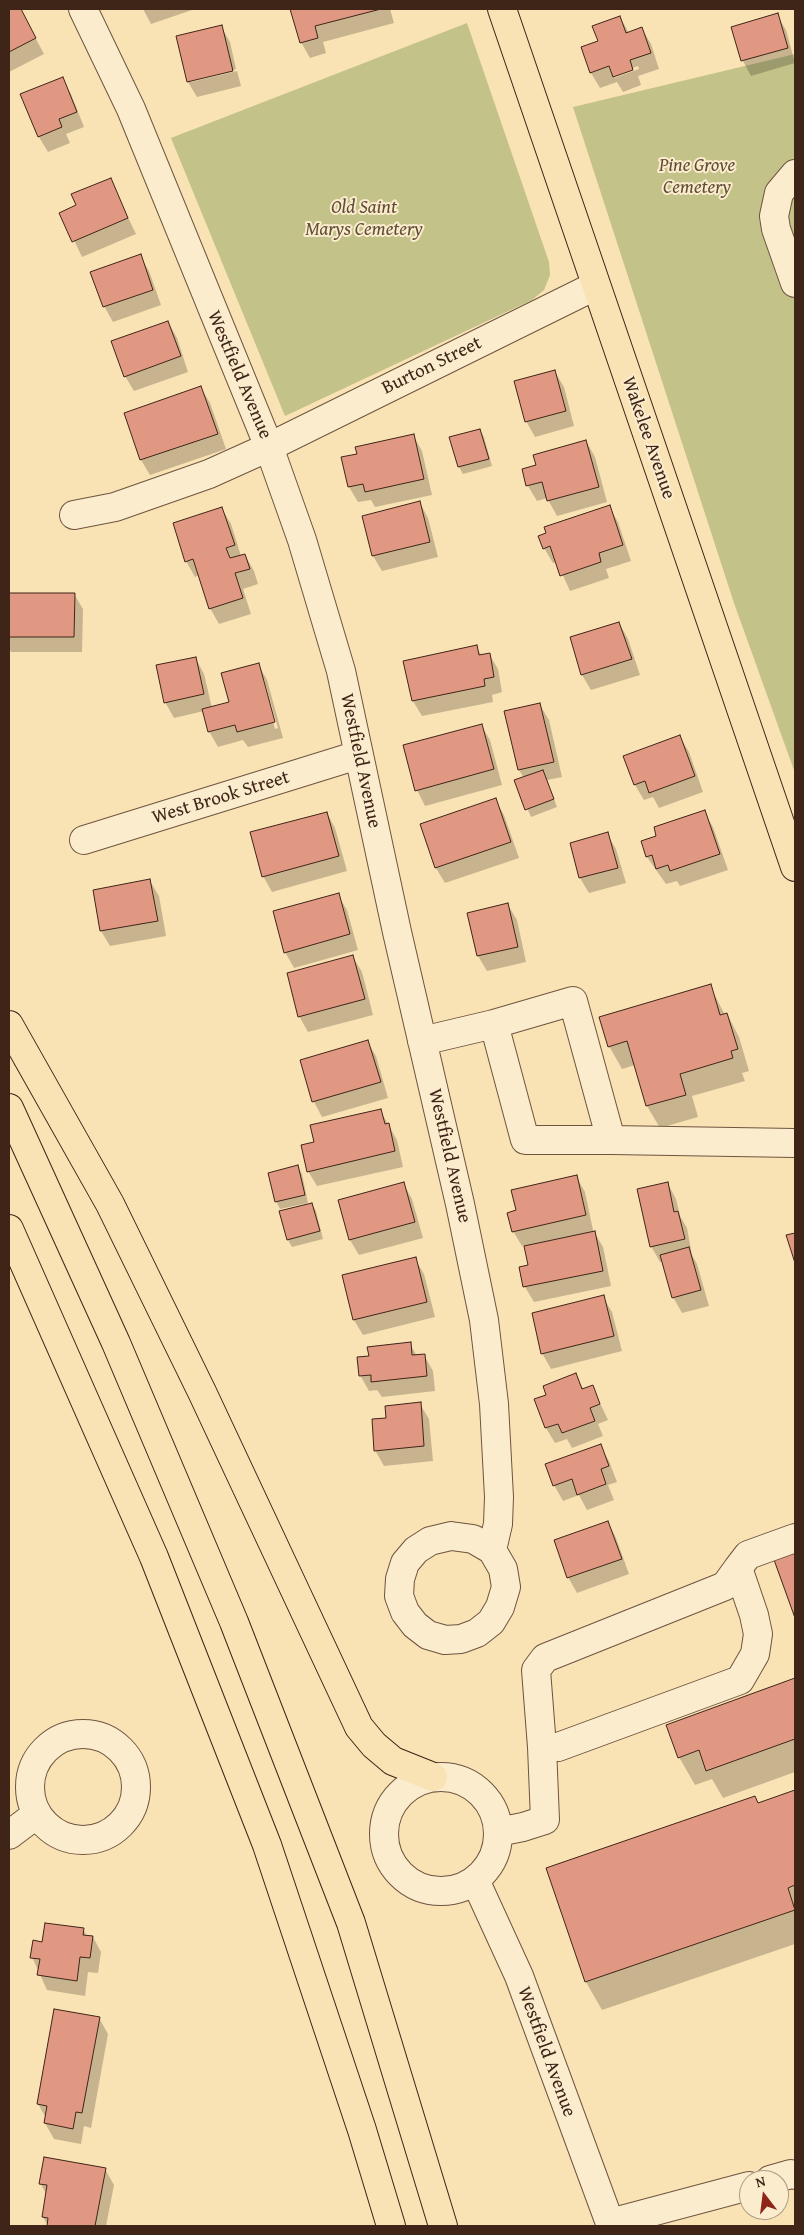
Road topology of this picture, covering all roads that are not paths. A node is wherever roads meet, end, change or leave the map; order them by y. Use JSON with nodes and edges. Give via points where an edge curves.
{"nodes":[{"id":1,"x":83,"y":9,"type":"edge"},
{"id":2,"x":502,"y":9,"type":"edge"},
{"id":3,"x":795,"y":174,"type":"edge"},
{"id":4,"x":795,"y":283,"type":"edge"},
{"id":5,"x":595,"y":286,"type":"junction"},
{"id":6,"x":269,"y":447,"type":"junction"},
{"id":7,"x":74,"y":515,"type":"dead end"},
{"id":8,"x":358,"y":755,"type":"junction"},
{"id":9,"x":84,"y":840,"type":"dead end"},
{"id":10,"x":795,"y":867,"type":"edge"},
{"id":11,"x":494,"y":1024,"type":"junction"},
{"id":12,"x":9,"y":1025,"type":"edge"},
{"id":13,"x":422,"y":1041,"type":"junction"},
{"id":14,"x":9,"y":1108,"type":"edge"},
{"id":15,"x":611,"y":1140,"type":"junction"},
{"id":16,"x":795,"y":1144,"type":"edge"},
{"id":17,"x":9,"y":1229,"type":"edge"},
{"id":18,"x":795,"y":1538,"type":"edge"},
{"id":19,"x":492,"y":1550,"type":"dead end"},
{"id":20,"x":738,"y":1568,"type":"junction"},
{"id":21,"x":542,"y":1747,"type":"junction"},
{"id":22,"x":433,"y":1777,"type":"junction"},
{"id":23,"x":38,"y":1814,"type":"dead end"},
{"id":24,"x":498,"y":1832,"type":"junction"},
{"id":25,"x":9,"y":1834,"type":"edge"},
{"id":26,"x":475,"y":1880,"type":"junction"},
{"id":27,"x":739,"y":2189,"type":"edge"},
{"id":28,"x":611,"y":2225,"type":"edge"},
{"id":29,"x":391,"y":2226,"type":"edge"},
{"id":30,"x":443,"y":2226,"type":"edge"}],
"edges":[{"from":1,"to":6,"type":"street","name":"Westfield Avenue","via":[[131,109]]},
{"from":2,"to":5,"type":"main road","name":"Wakelee Avenue"},
{"from":3,"to":4,"type":"street","via":[[779,192],[774,216]]},
{"from":5,"to":6,"type":"street","name":"Burton Street"},
{"from":5,"to":10,"type":"main road","name":"Wakelee Avenue"},
{"from":6,"to":7,"type":"street","name":"Burton Street","via":[[209,474],[123,504]]},
{"from":6,"to":8,"type":"street","name":"Westfield Avenue","via":[[302,540],[340,671]]},
{"from":8,"to":9,"type":"street","name":"West Brook Street"},
{"from":8,"to":13,"type":"street","name":"Westfield Avenue"},
{"from":11,"to":13,"type":"street"},
{"from":11,"to":15,"type":"street","via":[[525,1140]]},
{"from":11,"to":15,"type":"street","via":[[573,1002]]},
{"from":12,"to":22,"type":"main road","via":[[110,1204],[359,1727],[393,1761]]},
{"from":13,"to":19,"type":"street","name":"Westfield Avenue","via":[[484,1320],[494,1404],[499,1497],[498,1524]]},
{"from":14,"to":30,"type":"main road","via":[[116,1342],[242,1640],[351,1923]]},
{"from":15,"to":16,"type":"street"},
{"from":17,"to":29,"type":"main road","via":[[154,1557],[267,1845]]},
{"from":18,"to":20,"type":"street","via":[[748,1554]]},
{"from":20,"to":21,"type":"street","via":[[725,1586],[545,1658],[536,1670]]},
{"from":20,"to":21,"type":"street","via":[[758,1634],[755,1654],[740,1680],[558,1747]]},
{"from":21,"to":24,"type":"street","via":[[545,1820]]},
{"from":22,"to":24,"type":"street","via":[[457,1778],[474,1787],[488,1800],[496,1817]]},
{"from":22,"to":26,"type":"street","via":[[403,1790],[390,1805],[383,1841],[389,1860],[400,1875],[415,1886],[433,1891],[459,1889]]},
{"from":23,"to":25,"type":"street"},
{"from":24,"to":26,"type":"street","via":[[496,1855],[488,1870]]},
{"from":26,"to":28,"type":"street","name":"Westfield Avenue","via":[[519,1976]]},
{"from":27,"to":28,"type":"street"}]}
